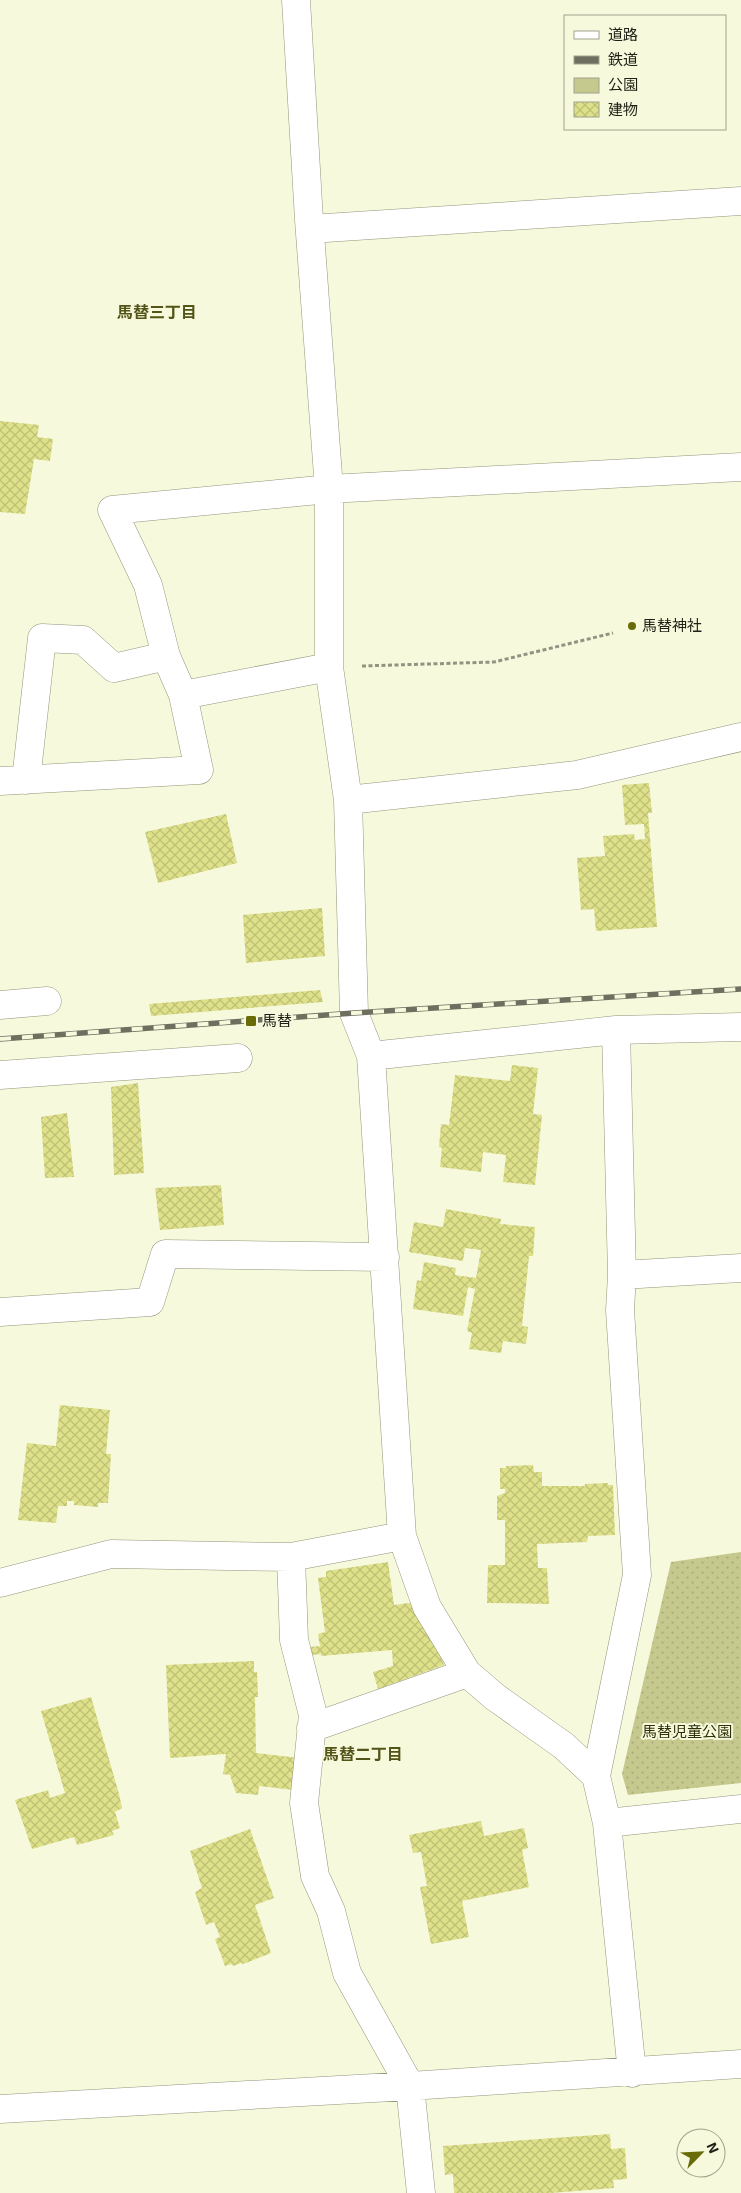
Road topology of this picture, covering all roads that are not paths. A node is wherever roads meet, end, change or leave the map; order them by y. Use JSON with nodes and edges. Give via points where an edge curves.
{"nodes":[{"id":1,"x":296,"y":0,"type":"edge"},
{"id":2,"x":741,"y":201,"type":"edge"},
{"id":3,"x":310,"y":229,"type":"junction"},
{"id":4,"x":741,"y":467,"type":"edge"},
{"id":5,"x":329,"y":488,"type":"junction"},
{"id":6,"x":166,"y":656,"type":"junction"},
{"id":7,"x":329,"y":667,"type":"junction"},
{"id":8,"x":183,"y":695,"type":"junction"},
{"id":9,"x":741,"y":737,"type":"edge"},
{"id":10,"x":13,"y":781,"type":"edge"},
{"id":11,"x":348,"y":800,"type":"junction"},
{"id":12,"x":47,"y":1002,"type":"dead end"},
{"id":13,"x":0,"y":1005,"type":"edge"},
{"id":14,"x":741,"y":1027,"type":"edge"},
{"id":15,"x":616,"y":1030,"type":"junction"},
{"id":16,"x":371,"y":1056,"type":"junction"},
{"id":17,"x":238,"y":1058,"type":"dead end"},
{"id":18,"x":0,"y":1075,"type":"edge"},
{"id":19,"x":385,"y":1257,"type":"junction"},
{"id":20,"x":741,"y":1268,"type":"edge"},
{"id":21,"x":622,"y":1275,"type":"junction"},
{"id":22,"x":0,"y":1312,"type":"edge"},
{"id":23,"x":402,"y":1536,"type":"junction"},
{"id":24,"x":291,"y":1557,"type":"junction"},
{"id":25,"x":0,"y":1583,"type":"edge"},
{"id":26,"x":467,"y":1673,"type":"junction"},
{"id":27,"x":311,"y":1728,"type":"junction"},
{"id":28,"x":596,"y":1776,"type":"junction"},
{"id":29,"x":741,"y":1810,"type":"edge"},
{"id":30,"x":607,"y":1823,"type":"junction"},
{"id":31,"x":741,"y":2064,"type":"edge"},
{"id":32,"x":632,"y":2073,"type":"junction"},
{"id":33,"x":410,"y":2086,"type":"junction"},
{"id":34,"x":0,"y":2109,"type":"edge"},
{"id":35,"x":421,"y":2193,"type":"edge"}],
"edges":[{"from":1,"to":3,"type":"street"},
{"from":2,"to":3,"type":"street"},
{"from":3,"to":5,"type":"street"},
{"from":4,"to":5,"type":"street"},
{"from":5,"to":6,"type":"street","via":[[112,510],[148,585]]},
{"from":5,"to":7,"type":"street"},
{"from":6,"to":8,"type":"street"},
{"from":6,"to":10,"type":"street","via":[[114,668],[83,640],[42,638]]},
{"from":7,"to":8,"type":"street"},
{"from":7,"to":11,"type":"street"},
{"from":8,"to":10,"type":"street","via":[[199,770]]},
{"from":9,"to":11,"type":"street","via":[[577,774]]},
{"from":11,"to":16,"type":"street","via":[[354,1013]]},
{"from":12,"to":13,"type":"street"},
{"from":14,"to":15,"type":"street"},
{"from":15,"to":16,"type":"street"},
{"from":15,"to":21,"type":"street"},
{"from":16,"to":19,"type":"street"},
{"from":17,"to":18,"type":"street"},
{"from":19,"to":22,"type":"street","via":[[165,1254],[150,1302]]},
{"from":19,"to":23,"type":"street"},
{"from":20,"to":21,"type":"street"},
{"from":21,"to":28,"type":"street","via":[[620,1310],[637,1575]]},
{"from":23,"to":24,"type":"street"},
{"from":23,"to":26,"type":"street","via":[[427,1607]]},
{"from":24,"to":25,"type":"street","via":[[111,1554]]},
{"from":24,"to":27,"type":"street","via":[[294,1640],[313,1715]]},
{"from":26,"to":27,"type":"street"},
{"from":26,"to":28,"type":"street","via":[[564,1746]]},
{"from":27,"to":33,"type":"street","via":[[304,1803],[316,1876],[331,1911],[347,1973]]},
{"from":28,"to":30,"type":"street"},
{"from":29,"to":30,"type":"street"},
{"from":30,"to":32,"type":"street"},
{"from":31,"to":32,"type":"street"},
{"from":32,"to":33,"type":"street"},
{"from":33,"to":34,"type":"street"},
{"from":33,"to":35,"type":"street"}]}
